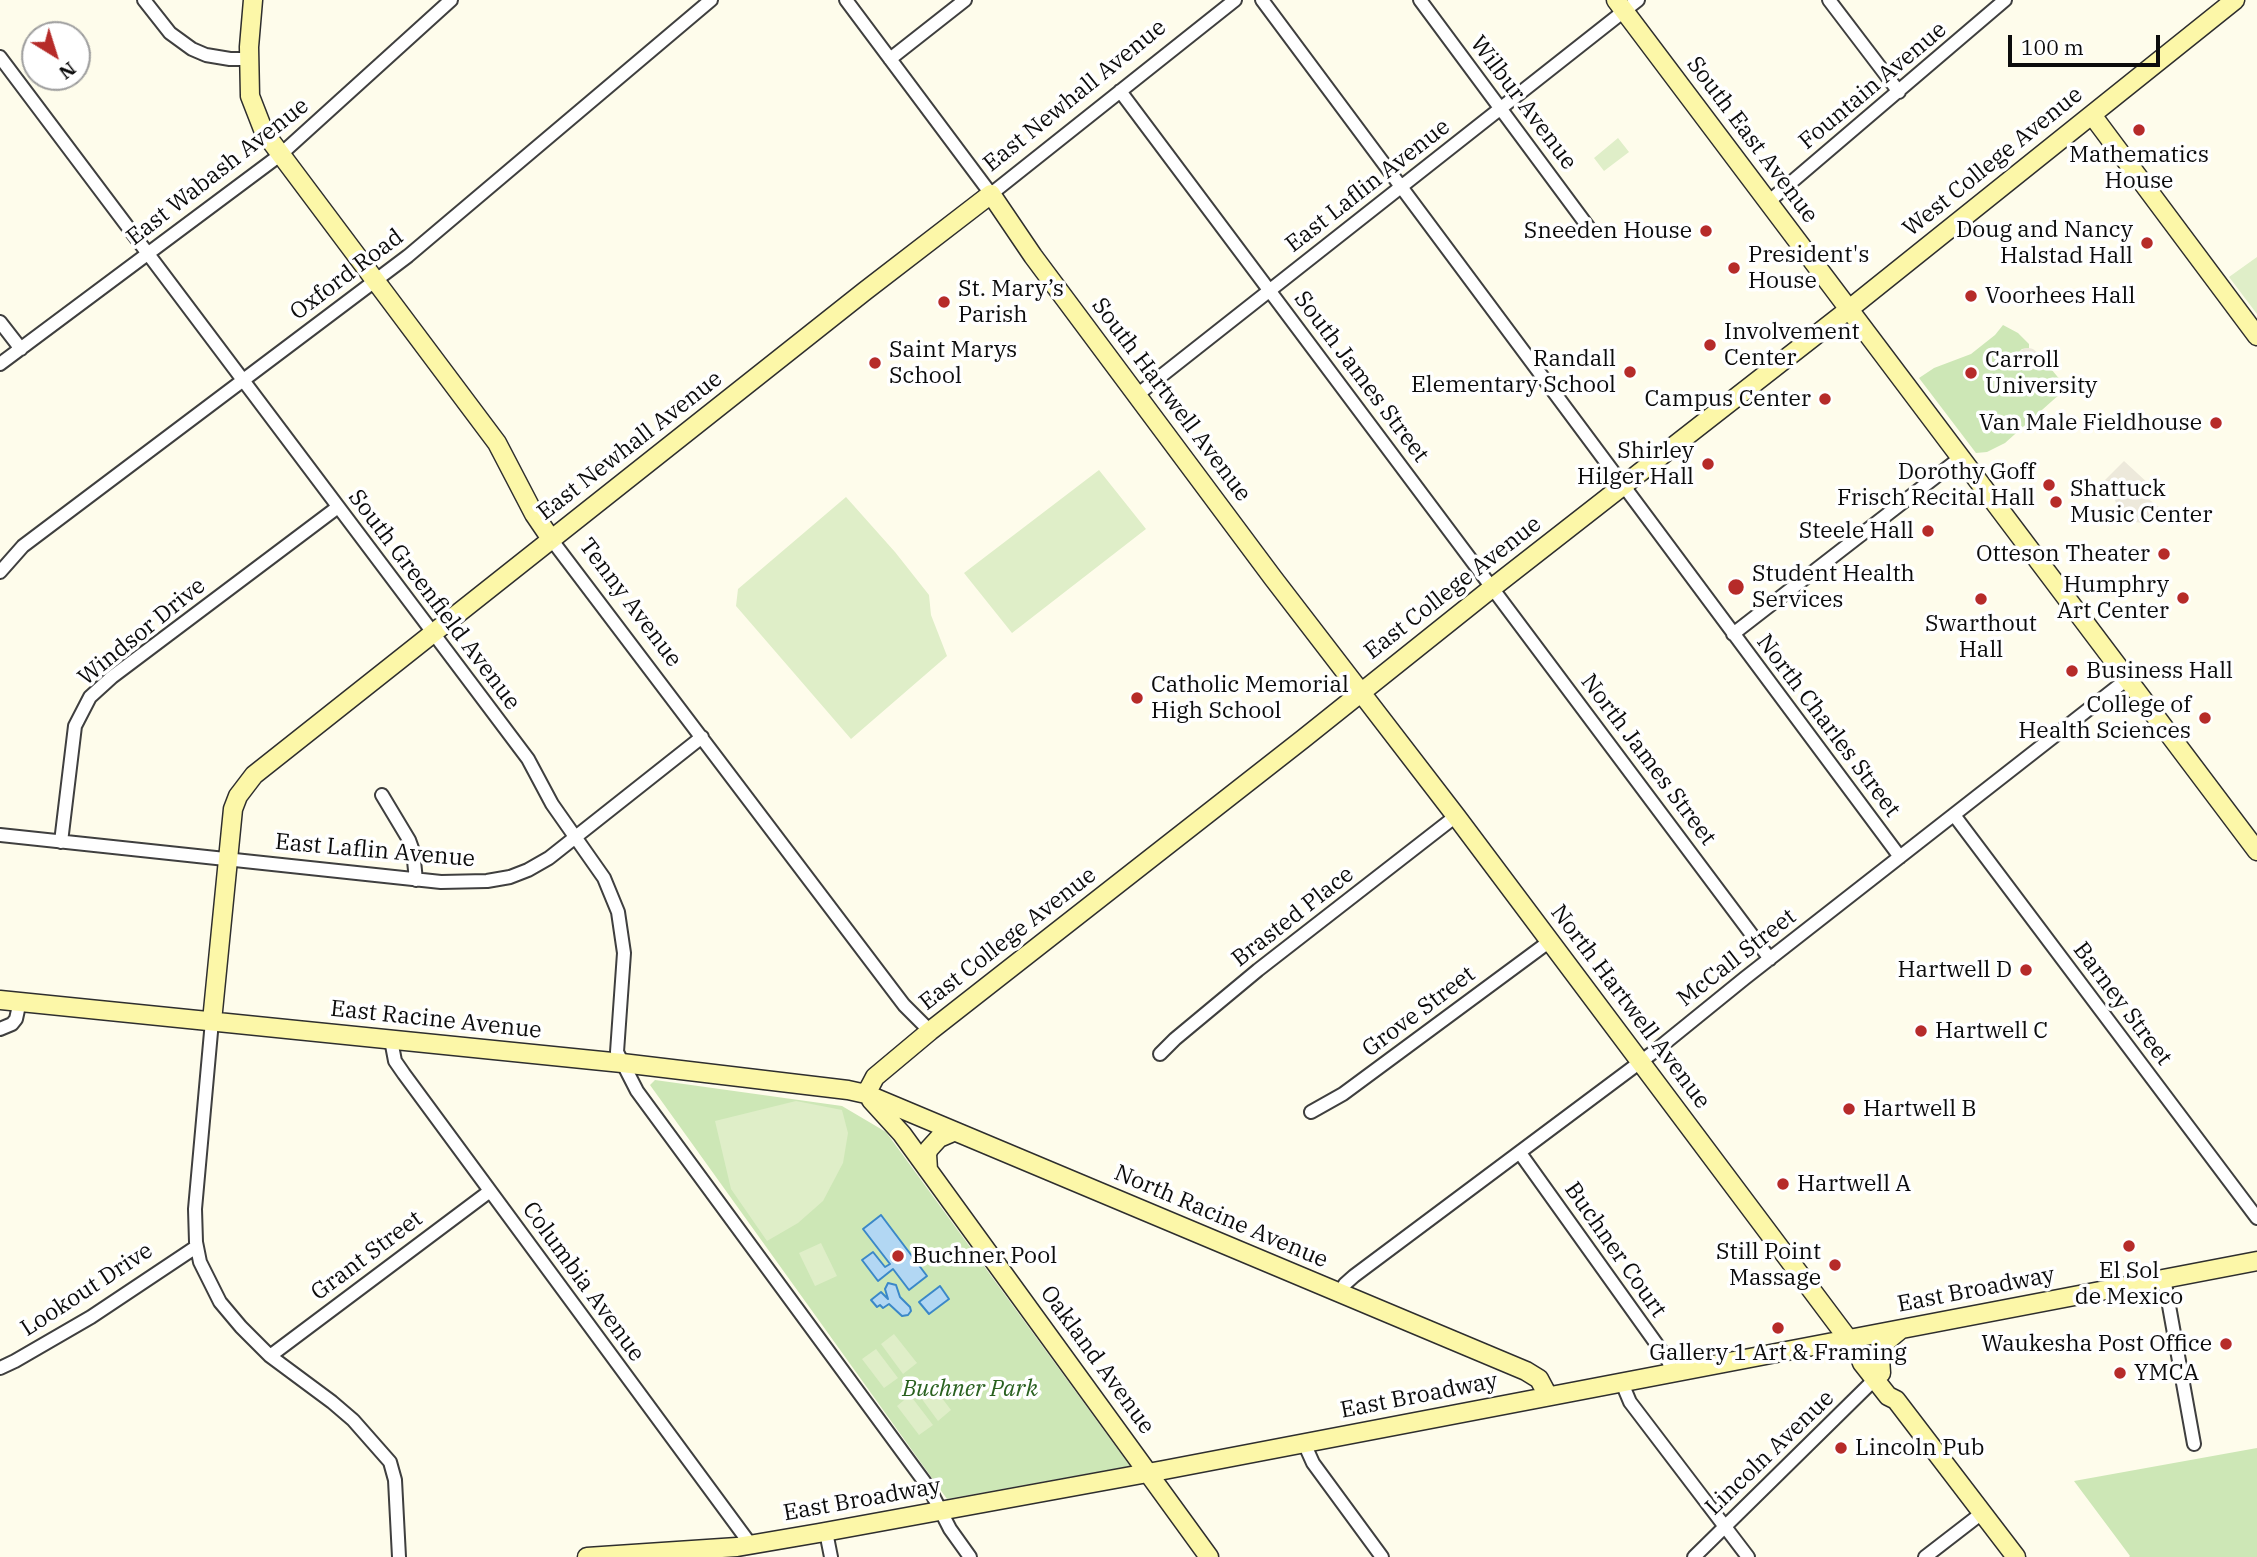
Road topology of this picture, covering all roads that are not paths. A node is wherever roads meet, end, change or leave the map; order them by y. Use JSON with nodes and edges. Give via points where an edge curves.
{"nodes":[{"id":1,"x":144,"y":0,"type":"edge"},
{"id":2,"x":253,"y":0,"type":"edge"},
{"id":3,"x":451,"y":0,"type":"edge"},
{"id":4,"x":711,"y":0,"type":"edge"},
{"id":5,"x":846,"y":0,"type":"edge"},
{"id":6,"x":965,"y":0,"type":"edge"},
{"id":7,"x":1235,"y":0,"type":"edge"},
{"id":8,"x":1262,"y":0,"type":"edge"},
{"id":9,"x":1420,"y":0,"type":"edge"},
{"id":10,"x":1829,"y":0,"type":"edge"},
{"id":11,"x":2005,"y":0,"type":"edge"},
{"id":12,"x":2235,"y":0,"type":"edge"},
{"id":13,"x":1626,"y":4,"type":"edge"},
{"id":14,"x":0,"y":57,"type":"edge"},
{"id":15,"x":249,"y":59,"type":"junction"},
{"id":16,"x":890,"y":59,"type":"junction"},
{"id":17,"x":1120,"y":91,"type":"junction"},
{"id":18,"x":1899,"y":92,"type":"junction"},
{"id":19,"x":1500,"y":108,"type":"junction"},
{"id":20,"x":2092,"y":115,"type":"junction"},
{"id":21,"x":280,"y":155,"type":"junction"},
{"id":22,"x":1401,"y":187,"type":"junction"},
{"id":23,"x":991,"y":194,"type":"junction"},
{"id":24,"x":1767,"y":203,"type":"junction"},
{"id":25,"x":1592,"y":232,"type":"dead end"},
{"id":26,"x":148,"y":253,"type":"junction"},
{"id":27,"x":375,"y":281,"type":"junction"},
{"id":28,"x":1270,"y":290,"type":"junction"},
{"id":29,"x":1848,"y":310,"type":"junction"},
{"id":30,"x":0,"y":322,"type":"edge"},
{"id":31,"x":2257,"y":335,"type":"edge"},
{"id":32,"x":21,"y":349,"type":"junction"},
{"id":33,"x":0,"y":364,"type":"edge"},
{"id":34,"x":244,"y":380,"type":"junction"},
{"id":35,"x":1137,"y":395,"type":"junction"},
{"id":36,"x":1960,"y":458,"type":"junction"},
{"id":37,"x":1622,"y":486,"type":"junction"},
{"id":38,"x":338,"y":507,"type":"junction"},
{"id":39,"x":551,"y":539,"type":"junction"},
{"id":40,"x":0,"y":572,"type":"edge"},
{"id":41,"x":1492,"y":588,"type":"junction"},
{"id":42,"x":433,"y":633,"type":"junction"},
{"id":43,"x":1733,"y":634,"type":"junction"},
{"id":44,"x":2126,"y":680,"type":"junction"},
{"id":45,"x":1361,"y":692,"type":"junction"},
{"id":46,"x":702,"y":737,"type":"junction"},
{"id":47,"x":382,"y":795,"type":"dead end"},
{"id":48,"x":1456,"y":816,"type":"junction"},
{"id":49,"x":1954,"y":816,"type":"junction"},
{"id":50,"x":0,"y":835,"type":"edge"},
{"id":51,"x":576,"y":838,"type":"junction"},
{"id":52,"x":61,"y":842,"type":"junction"},
{"id":53,"x":2254,"y":842,"type":"edge"},
{"id":54,"x":1900,"y":856,"type":"junction"},
{"id":55,"x":227,"y":860,"type":"junction"},
{"id":56,"x":416,"y":880,"type":"junction"},
{"id":57,"x":1550,"y":941,"type":"junction"},
{"id":58,"x":1770,"y":959,"type":"junction"},
{"id":59,"x":0,"y":1000,"type":"edge"},
{"id":60,"x":20,"y":1001,"type":"junction"},
{"id":61,"x":212,"y":1021,"type":"junction"},
{"id":62,"x":0,"y":1029,"type":"edge"},
{"id":63,"x":930,"y":1031,"type":"junction"},
{"id":64,"x":391,"y":1040,"type":"junction"},
{"id":65,"x":1160,"y":1054,"type":"dead end"},
{"id":66,"x":1641,"y":1062,"type":"junction"},
{"id":67,"x":623,"y":1063,"type":"junction"},
{"id":68,"x":866,"y":1094,"type":"junction"},
{"id":69,"x":1311,"y":1112,"type":"dead end"},
{"id":70,"x":953,"y":1132,"type":"junction"},
{"id":71,"x":1520,"y":1153,"type":"junction"},
{"id":72,"x":928,"y":1170,"type":"junction"},
{"id":73,"x":490,"y":1191,"type":"junction"},
{"id":74,"x":2257,"y":1217,"type":"edge"},
{"id":75,"x":196,"y":1247,"type":"junction"},
{"id":76,"x":2257,"y":1261,"type":"edge"},
{"id":77,"x":2164,"y":1278,"type":"junction"},
{"id":78,"x":1340,"y":1293,"type":"junction"},
{"id":79,"x":1902,"y":1329,"type":"junction"},
{"id":80,"x":1853,"y":1345,"type":"junction"},
{"id":81,"x":270,"y":1356,"type":"junction"},
{"id":82,"x":0,"y":1367,"type":"edge"},
{"id":83,"x":1672,"y":1373,"type":"junction"},
{"id":84,"x":1878,"y":1376,"type":"junction"},
{"id":85,"x":1622,"y":1383,"type":"junction"},
{"id":86,"x":1548,"y":1396,"type":"junction"},
{"id":87,"x":1304,"y":1443,"type":"junction"},
{"id":88,"x":2194,"y":1444,"type":"dead end"},
{"id":89,"x":1148,"y":1473,"type":"junction"},
{"id":90,"x":941,"y":1511,"type":"junction"},
{"id":91,"x":1982,"y":1513,"type":"junction"},
{"id":92,"x":1725,"y":1527,"type":"junction"},
{"id":93,"x":826,"y":1532,"type":"junction"},
{"id":94,"x":751,"y":1545,"type":"junction"},
{"id":95,"x":678,"y":1554,"type":"edge"},
{"id":96,"x":399,"y":1557,"type":"edge"},
{"id":97,"x":587,"y":1557,"type":"edge"},
{"id":98,"x":831,"y":1557,"type":"edge"},
{"id":99,"x":970,"y":1557,"type":"edge"},
{"id":100,"x":1209,"y":1557,"type":"edge"},
{"id":101,"x":1382,"y":1557,"type":"edge"},
{"id":102,"x":1694,"y":1557,"type":"edge"},
{"id":103,"x":1748,"y":1557,"type":"edge"},
{"id":104,"x":1925,"y":1557,"type":"edge"},
{"id":105,"x":2016,"y":1557,"type":"edge"}],
"edges":[{"from":1,"to":15,"type":"street","via":[[170,33],[192,49]]},
{"from":2,"to":15,"type":"street","name":"Tenny Avenue"},
{"from":3,"to":21,"type":"street","name":"East Wabash Avenue"},
{"from":4,"to":27,"type":"street","name":"Oxford Road"},
{"from":5,"to":16,"type":"street","name":"South Hartwell Avenue"},
{"from":6,"to":16,"type":"street"},
{"from":7,"to":17,"type":"street","name":"East Newhall Avenue"},
{"from":8,"to":22,"type":"street","name":"North Charles Street"},
{"from":9,"to":19,"type":"street","name":"Wilbur Avenue"},
{"from":10,"to":18,"type":"street"},
{"from":11,"to":18,"type":"street","name":"Fountain Avenue"},
{"from":12,"to":20,"type":"street","name":"West College Avenue"},
{"from":13,"to":19,"type":"street","name":"East Laflin Avenue"},
{"from":13,"to":24,"type":"street","name":"South East Avenue"},
{"from":14,"to":26,"type":"street","name":"South Greenfield Avenue"},
{"from":15,"to":21,"type":"street","name":"Tenny Avenue","via":[[250,96],[256,115]]},
{"from":16,"to":23,"type":"street","name":"South Hartwell Avenue"},
{"from":17,"to":23,"type":"street","name":"East Newhall Avenue"},
{"from":17,"to":28,"type":"street","name":"South James Street"},
{"from":18,"to":24,"type":"street","name":"Fountain Avenue"},
{"from":19,"to":22,"type":"street","name":"East Laflin Avenue"},
{"from":19,"to":25,"type":"street","name":"Wilbur Avenue"},
{"from":20,"to":29,"type":"street","name":"West College Avenue"},
{"from":20,"to":31,"type":"street"},
{"from":21,"to":26,"type":"street","name":"East Wabash Avenue"},
{"from":21,"to":27,"type":"street","name":"Tenny Avenue"},
{"from":22,"to":28,"type":"street","name":"East Laflin Avenue"},
{"from":22,"to":37,"type":"street","name":"North Charles Street"},
{"from":23,"to":35,"type":"street","name":"South Hartwell Avenue"},
{"from":23,"to":39,"type":"street","name":"East Newhall Avenue"},
{"from":24,"to":29,"type":"street","name":"South East Avenue"},
{"from":26,"to":32,"type":"street","name":"East Wabash Avenue"},
{"from":26,"to":34,"type":"street","name":"South Greenfield Avenue"},
{"from":27,"to":34,"type":"street","name":"Oxford Road"},
{"from":27,"to":39,"type":"street","name":"Tenny Avenue","via":[[497,443]]},
{"from":28,"to":35,"type":"street","name":"East Laflin Avenue"},
{"from":28,"to":41,"type":"street","name":"South James Street"},
{"from":29,"to":36,"type":"street","name":"South East Avenue"},
{"from":29,"to":37,"type":"street","name":"East College Avenue"},
{"from":30,"to":32,"type":"street"},
{"from":32,"to":33,"type":"street","name":"East Wabash Avenue"},
{"from":34,"to":38,"type":"street","name":"South Greenfield Avenue"},
{"from":34,"to":40,"type":"street","name":"Oxford Road","via":[[23,546]]},
{"from":35,"to":45,"type":"street","name":"South Hartwell Avenue"},
{"from":36,"to":43,"type":"street"},
{"from":36,"to":44,"type":"street","name":"South East Avenue"},
{"from":37,"to":41,"type":"street","name":"East College Avenue"},
{"from":37,"to":43,"type":"street","name":"North Charles Street"},
{"from":38,"to":42,"type":"street","name":"South Greenfield Avenue"},
{"from":38,"to":52,"type":"street","name":"Windsor Drive","via":[[90,697],[75,726]]},
{"from":39,"to":42,"type":"street","name":"East Newhall Avenue"},
{"from":39,"to":46,"type":"street","name":"Tenny Avenue"},
{"from":41,"to":45,"type":"street","name":"East College Avenue"},
{"from":41,"to":58,"type":"street","name":"North James Street"},
{"from":42,"to":51,"type":"street","name":"South Greenfield Avenue","via":[[528,759]]},
{"from":42,"to":55,"type":"street","name":"East Newhall Avenue","via":[[254,775],[233,809]]},
{"from":43,"to":54,"type":"street","name":"North Charles Street"},
{"from":44,"to":49,"type":"street","name":"McCall Street"},
{"from":44,"to":53,"type":"street","name":"South East Avenue"},
{"from":45,"to":48,"type":"street","name":"North Hartwell Avenue"},
{"from":45,"to":63,"type":"street","name":"East College Avenue"},
{"from":46,"to":51,"type":"street","name":"East Laflin Avenue"},
{"from":46,"to":63,"type":"street","name":"Tenny Avenue","via":[[904,1004]]},
{"from":47,"to":56,"type":"street","via":[[409,840]]},
{"from":48,"to":57,"type":"street","name":"North Hartwell Avenue"},
{"from":48,"to":65,"type":"street","name":"Brasted Place","via":[[1258,970]]},
{"from":49,"to":54,"type":"street","name":"McCall Street"},
{"from":49,"to":74,"type":"street","name":"Barney Street"},
{"from":50,"to":52,"type":"street","name":"East Laflin Avenue"},
{"from":51,"to":56,"type":"street","name":"East Laflin Avenue","via":[[510,877],[468,883]]},
{"from":51,"to":67,"type":"street","name":"South Greenfield Avenue","via":[[604,878],[621,925],[624,953],[617,1052]]},
{"from":52,"to":55,"type":"street","name":"East Laflin Avenue"},
{"from":54,"to":58,"type":"street","name":"McCall Street"},
{"from":55,"to":56,"type":"street","name":"East Laflin Avenue"},
{"from":55,"to":61,"type":"street","name":"East Newhall Avenue"},
{"from":57,"to":66,"type":"street","name":"North Hartwell Avenue"},
{"from":57,"to":69,"type":"street","name":"Grove Street","via":[[1343,1094]]},
{"from":58,"to":66,"type":"street","name":"McCall Street"},
{"from":59,"to":60,"type":"street","name":"East Racine Avenue"},
{"from":60,"to":61,"type":"street","name":"East Racine Avenue"},
{"from":60,"to":62,"type":"street","via":[[16,1019]]},
{"from":61,"to":64,"type":"street","name":"East Racine Avenue"},
{"from":61,"to":75,"type":"street","via":[[195,1209]]},
{"from":63,"to":68,"type":"street","name":"East College Avenue","via":[[875,1077]]},
{"from":64,"to":67,"type":"street","name":"East Racine Avenue"},
{"from":64,"to":73,"type":"street","name":"Columbia Avenue","via":[[395,1060]]},
{"from":66,"to":71,"type":"street","name":"McCall Street"},
{"from":66,"to":80,"type":"street","name":"North Hartwell Avenue"},
{"from":67,"to":68,"type":"street","name":"East Racine Avenue"},
{"from":67,"to":90,"type":"street","name":"South Greenfield Avenue","via":[[638,1091],[929,1488]]},
{"from":68,"to":70,"type":"street","name":"North Racine Avenue"},
{"from":68,"to":72,"type":"street","name":"Oakland Avenue"},
{"from":70,"to":72,"type":"street","via":[[929,1149]]},
{"from":70,"to":78,"type":"street","name":"North Racine Avenue"},
{"from":71,"to":78,"type":"street","name":"McCall Street","via":[[1354,1276]]},
{"from":71,"to":83,"type":"street","name":"Buchner Court","via":[[1668,1360]]},
{"from":72,"to":89,"type":"street","name":"Oakland Avenue"},
{"from":73,"to":81,"type":"street","name":"Grant Street"},
{"from":73,"to":94,"type":"street","name":"Columbia Avenue"},
{"from":75,"to":81,"type":"street","via":[[220,1302]]},
{"from":75,"to":82,"type":"street","name":"Lookout Drive","via":[[91,1317]]},
{"from":76,"to":77,"type":"street","name":"East Broadway"},
{"from":77,"to":79,"type":"street","name":"East Broadway"},
{"from":77,"to":88,"type":"street"},
{"from":78,"to":86,"type":"street","name":"North Racine Avenue","via":[[1526,1371],[1539,1379]]},
{"from":79,"to":80,"type":"street","name":"East Broadway"},
{"from":79,"to":84,"type":"street","via":[[1882,1345]]},
{"from":80,"to":83,"type":"street","name":"East Broadway"},
{"from":80,"to":84,"type":"street","name":"North Hartwell Avenue","via":[[1869,1357]]},
{"from":81,"to":96,"type":"street","via":[[353,1420],[390,1462]]},
{"from":83,"to":85,"type":"street","name":"East Broadway"},
{"from":84,"to":91,"type":"street","name":"North Hartwell Avenue","via":[[1895,1391],[1896,1400]]},
{"from":84,"to":92,"type":"street","name":"Lincoln Avenue"},
{"from":85,"to":86,"type":"street","name":"East Broadway"},
{"from":85,"to":92,"type":"street","via":[[1630,1402]]},
{"from":86,"to":87,"type":"street","name":"East Broadway"},
{"from":87,"to":89,"type":"street","name":"East Broadway"},
{"from":87,"to":101,"type":"street","via":[[1312,1463]]},
{"from":89,"to":90,"type":"street","name":"East Broadway"},
{"from":89,"to":100,"type":"street","name":"Oakland Avenue"},
{"from":90,"to":93,"type":"street","name":"East Broadway"},
{"from":90,"to":99,"type":"street","name":"South Greenfield Avenue"},
{"from":91,"to":104,"type":"street"},
{"from":91,"to":105,"type":"street","name":"North Hartwell Avenue"},
{"from":92,"to":102,"type":"street","name":"Lincoln Avenue"},
{"from":92,"to":103,"type":"street"},
{"from":93,"to":94,"type":"street","name":"East Broadway"},
{"from":93,"to":98,"type":"street"},
{"from":94,"to":95,"type":"street","name":"East Broadway"},
{"from":95,"to":97,"type":"street","name":"East Broadway"}]}
